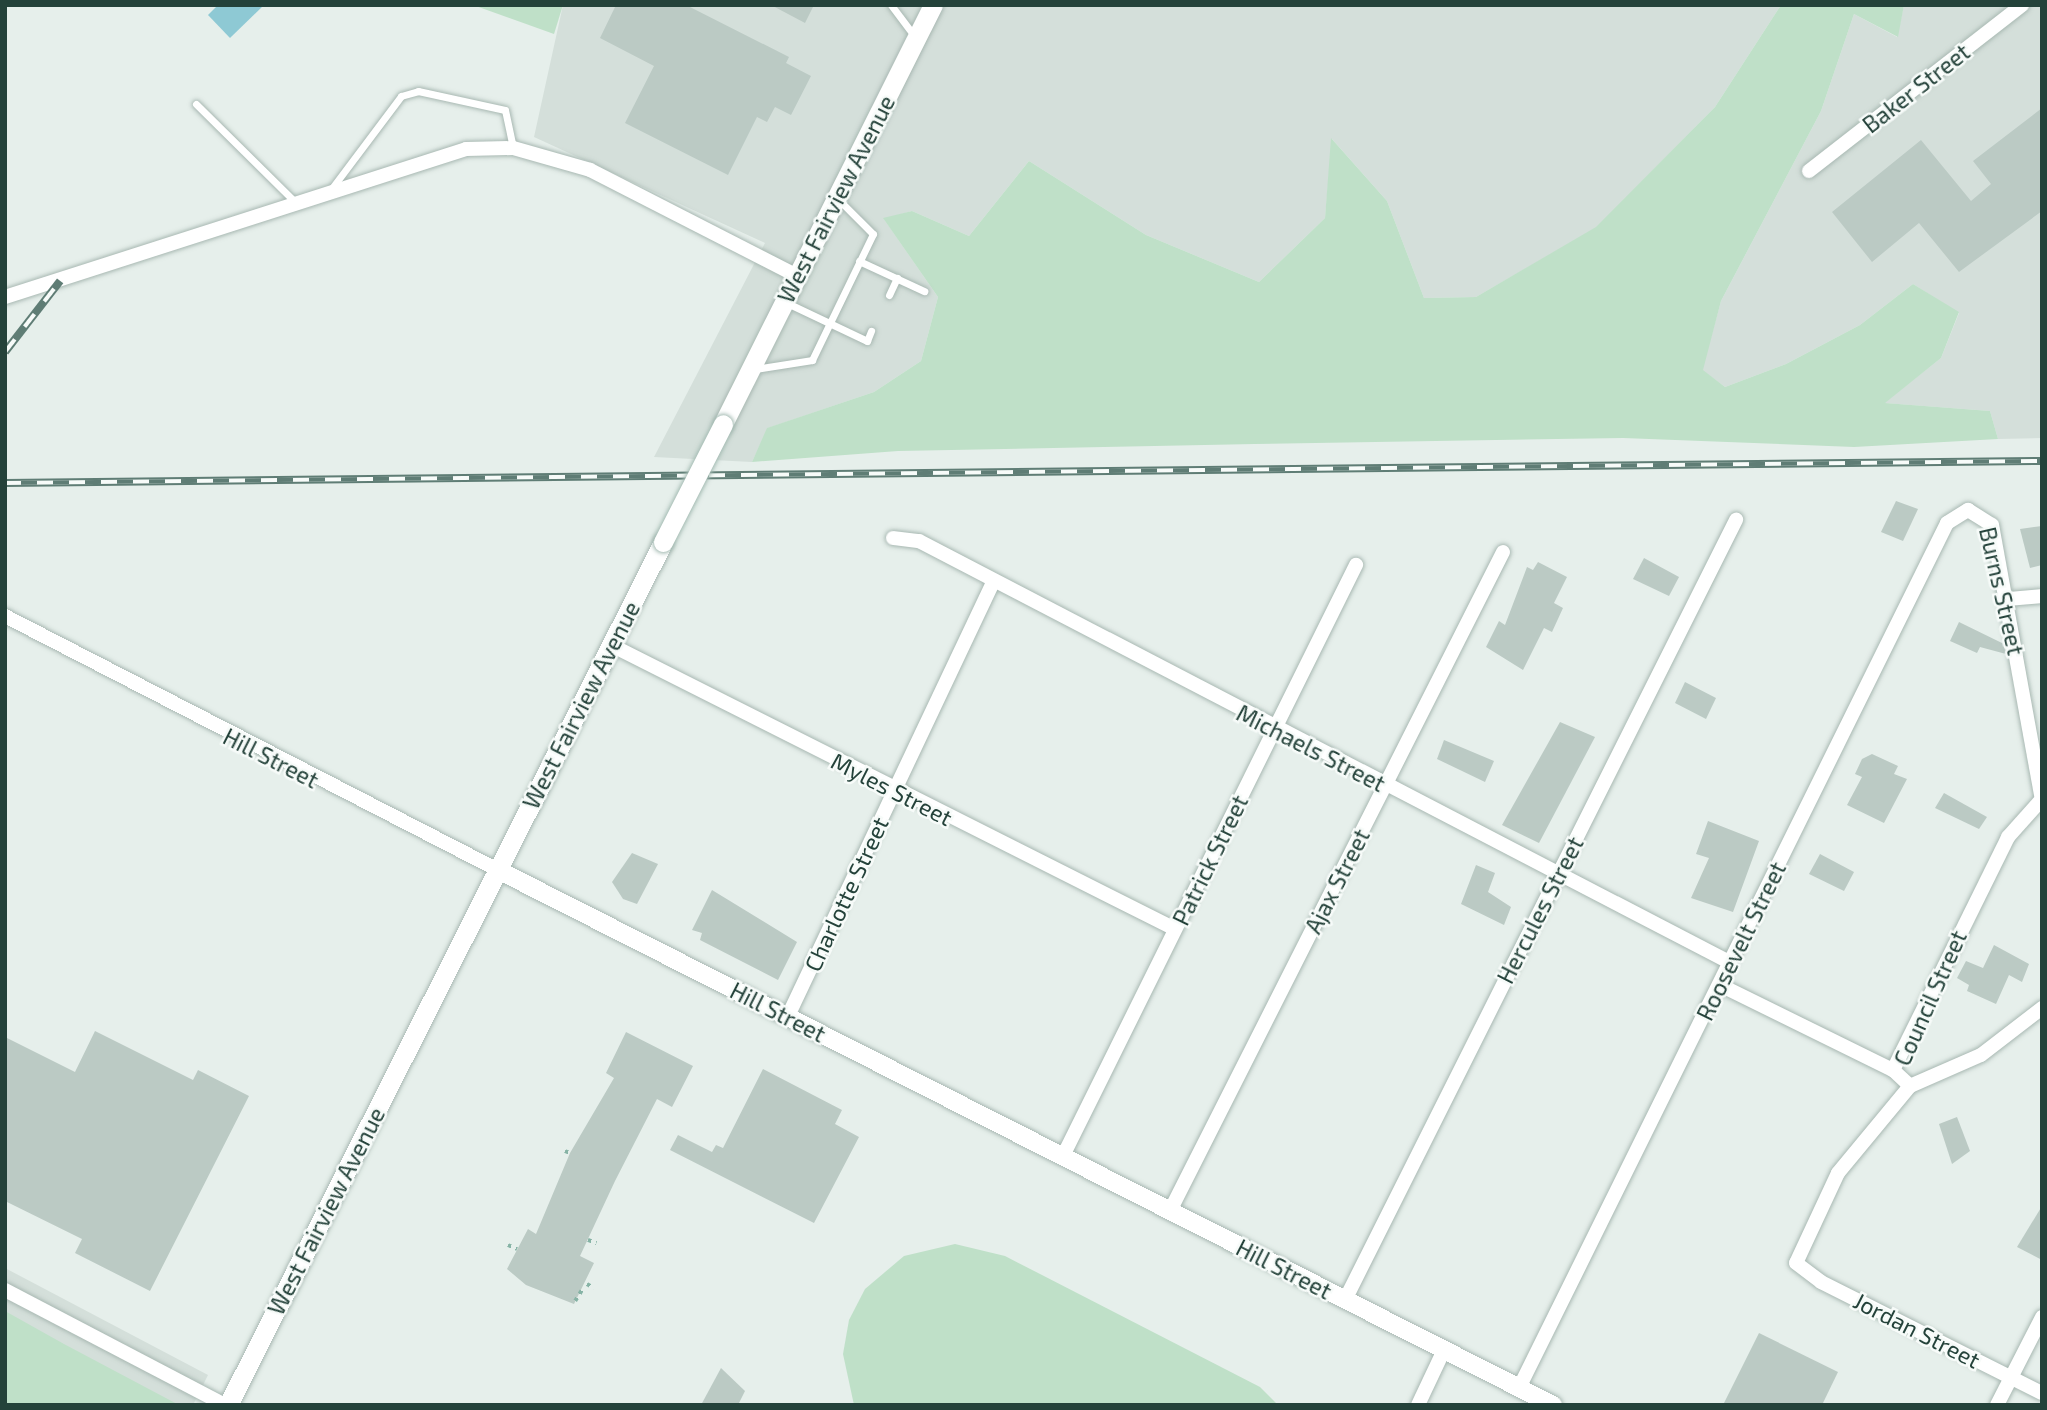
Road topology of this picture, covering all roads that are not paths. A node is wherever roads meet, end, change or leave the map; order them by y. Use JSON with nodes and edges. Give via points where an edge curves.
{"nodes":[{"id":1,"x":891,"y":5,"type":"edge"},
{"id":2,"x":933,"y":5,"type":"edge"},
{"id":3,"x":2022,"y":5,"type":"edge"},
{"id":4,"x":916,"y":38,"type":"junction"},
{"id":5,"x":197,"y":104,"type":"dead end"},
{"id":6,"x":513,"y":148,"type":"junction"},
{"id":7,"x":1809,"y":171,"type":"dead end"},
{"id":8,"x":332,"y":188,"type":"junction"},
{"id":9,"x":836,"y":198,"type":"junction"},
{"id":10,"x":294,"y":201,"type":"junction"},
{"id":11,"x":859,"y":261,"type":"junction"},
{"id":12,"x":797,"y":276,"type":"junction"},
{"id":13,"x":897,"y":278,"type":"junction"},
{"id":14,"x":924,"y":291,"type":"dead end"},
{"id":15,"x":889,"y":295,"type":"dead end"},
{"id":16,"x":5,"y":297,"type":"edge"},
{"id":17,"x":784,"y":302,"type":"junction"},
{"id":18,"x":829,"y":323,"type":"junction"},
{"id":19,"x":871,"y":331,"type":"dead end"},
{"id":20,"x":751,"y":369,"type":"junction"},
{"id":21,"x":1974,"y":511,"type":"joint"},
{"id":22,"x":1736,"y":520,"type":"dead end"},
{"id":23,"x":893,"y":538,"type":"dead end"},
{"id":24,"x":1503,"y":552,"type":"dead end"},
{"id":25,"x":1356,"y":565,"type":"dead end"},
{"id":26,"x":994,"y":581,"type":"junction"},
{"id":27,"x":2042,"y":596,"type":"edge"},
{"id":28,"x":2008,"y":599,"type":"junction"},
{"id":29,"x":5,"y":616,"type":"edge"},
{"id":30,"x":611,"y":645,"type":"junction"},
{"id":31,"x":1275,"y":729,"type":"junction"},
{"id":32,"x":1385,"y":786,"type":"junction"},
{"id":33,"x":895,"y":791,"type":"junction"},
{"id":34,"x":2042,"y":800,"type":"edge"},
{"id":35,"x":498,"y":870,"type":"junction"},
{"id":36,"x":1557,"y":876,"type":"junction"},
{"id":37,"x":1175,"y":929,"type":"junction"},
{"id":38,"x":1730,"y":961,"type":"junction"},
{"id":39,"x":1720,"y":985,"type":"junction"},
{"id":40,"x":2042,"y":1008,"type":"edge"},
{"id":41,"x":788,"y":1016,"type":"junction"},
{"id":42,"x":1893,"y":1070,"type":"junction"},
{"id":43,"x":1910,"y":1086,"type":"junction"},
{"id":44,"x":1063,"y":1156,"type":"junction"},
{"id":45,"x":1171,"y":1209,"type":"junction"},
{"id":46,"x":1796,"y":1263,"type":"joint"},
{"id":47,"x":5,"y":1290,"type":"edge"},
{"id":48,"x":1345,"y":1300,"type":"junction"},
{"id":49,"x":2042,"y":1317,"type":"edge"},
{"id":50,"x":1444,"y":1350,"type":"junction"},
{"id":51,"x":2011,"y":1378,"type":"junction"},
{"id":52,"x":1519,"y":1388,"type":"junction"},
{"id":53,"x":2042,"y":1393,"type":"edge"},
{"id":54,"x":227,"y":1405,"type":"edge"},
{"id":55,"x":1418,"y":1405,"type":"edge"},
{"id":56,"x":1553,"y":1405,"type":"edge"},
{"id":57,"x":1997,"y":1405,"type":"edge"}],
"edges":[{"from":1,"to":4,"type":"lane"},
{"from":2,"to":4,"type":"main road","name":"West Fairview Avenue"},
{"from":3,"to":7,"type":"street","name":"Baker Street"},
{"from":4,"to":9,"type":"main road","name":"West Fairview Avenue"},
{"from":5,"to":10,"type":"lane"},
{"from":6,"to":8,"type":"street","via":[[466,149]]},
{"from":6,"to":8,"type":"lane","via":[[505,110],[418,91],[401,96]]},
{"from":6,"to":12,"type":"street","via":[[590,170]]},
{"from":8,"to":10,"type":"street"},
{"from":9,"to":11,"type":"lane","via":[[873,234]]},
{"from":9,"to":12,"type":"main road","name":"West Fairview Avenue"},
{"from":10,"to":16,"type":"street"},
{"from":11,"to":13,"type":"lane"},
{"from":11,"to":18,"type":"lane"},
{"from":12,"to":17,"type":"main road","name":"West Fairview Avenue"},
{"from":13,"to":14,"type":"lane"},
{"from":13,"to":15,"type":"lane"},
{"from":17,"to":18,"type":"lane"},
{"from":17,"to":20,"type":"main road","name":"West Fairview Avenue"},
{"from":18,"to":19,"type":"lane","via":[[867,341]]},
{"from":18,"to":20,"type":"lane","via":[[812,360]]},
{"from":20,"to":30,"type":"main road","name":"West Fairview Avenue","bridge":true},
{"from":21,"to":28,"type":"street","name":"Burns Street","via":[[1992,525]]},
{"from":21,"to":38,"type":"street","name":"Roosevelt Street","via":[[1947,523]]},
{"from":22,"to":36,"type":"street","name":"Hercules Street"},
{"from":23,"to":26,"type":"street","name":"Michaels Street","via":[[919,541]]},
{"from":24,"to":32,"type":"street","name":"Ajax Street"},
{"from":25,"to":31,"type":"street","name":"Patrick Street"},
{"from":26,"to":31,"type":"street","name":"Michaels Street"},
{"from":26,"to":33,"type":"street","name":"Charlotte Street"},
{"from":27,"to":28,"type":"street"},
{"from":28,"to":34,"type":"street","name":"Burns Street"},
{"from":29,"to":35,"type":"street","name":"Hill Street"},
{"from":30,"to":33,"type":"street","name":"Myles Street"},
{"from":30,"to":35,"type":"main road","name":"West Fairview Avenue"},
{"from":31,"to":32,"type":"street","name":"Michaels Street"},
{"from":31,"to":37,"type":"street","name":"Patrick Street"},
{"from":32,"to":36,"type":"street","name":"Michaels Street"},
{"from":32,"to":45,"type":"street","name":"Ajax Street"},
{"from":33,"to":37,"type":"street","name":"Myles Street"},
{"from":33,"to":41,"type":"street","name":"Charlotte Street"},
{"from":34,"to":42,"type":"street","name":"Council Street","via":[[2008,837]]},
{"from":35,"to":41,"type":"street","name":"Hill Street"},
{"from":35,"to":54,"type":"main road","name":"West Fairview Avenue"},
{"from":36,"to":38,"type":"street","name":"Michaels Street"},
{"from":36,"to":48,"type":"street","name":"Hercules Street"},
{"from":37,"to":44,"type":"street","name":"Patrick Street"},
{"from":38,"to":39,"type":"street","name":"Roosevelt Street"},
{"from":39,"to":42,"type":"street"},
{"from":39,"to":52,"type":"street","name":"Roosevelt Street"},
{"from":40,"to":43,"type":"street","via":[[1980,1055]]},
{"from":41,"to":44,"type":"street","name":"Hill Street"},
{"from":42,"to":43,"type":"street","name":"Council Street"},
{"from":43,"to":46,"type":"street","name":"Council Street","via":[[1838,1173]]},
{"from":44,"to":45,"type":"street","name":"Hill Street"},
{"from":45,"to":48,"type":"street","name":"Hill Street"},
{"from":46,"to":51,"type":"street","name":"Jordan Street","via":[[1821,1282]]},
{"from":47,"to":54,"type":"street"},
{"from":48,"to":50,"type":"street","name":"Hill Street"},
{"from":49,"to":51,"type":"street"},
{"from":50,"to":52,"type":"street","name":"Hill Street"},
{"from":50,"to":55,"type":"street"},
{"from":51,"to":53,"type":"street","name":"Jordan Street"},
{"from":51,"to":57,"type":"street"},
{"from":52,"to":56,"type":"street","name":"Hill Street"}]}
